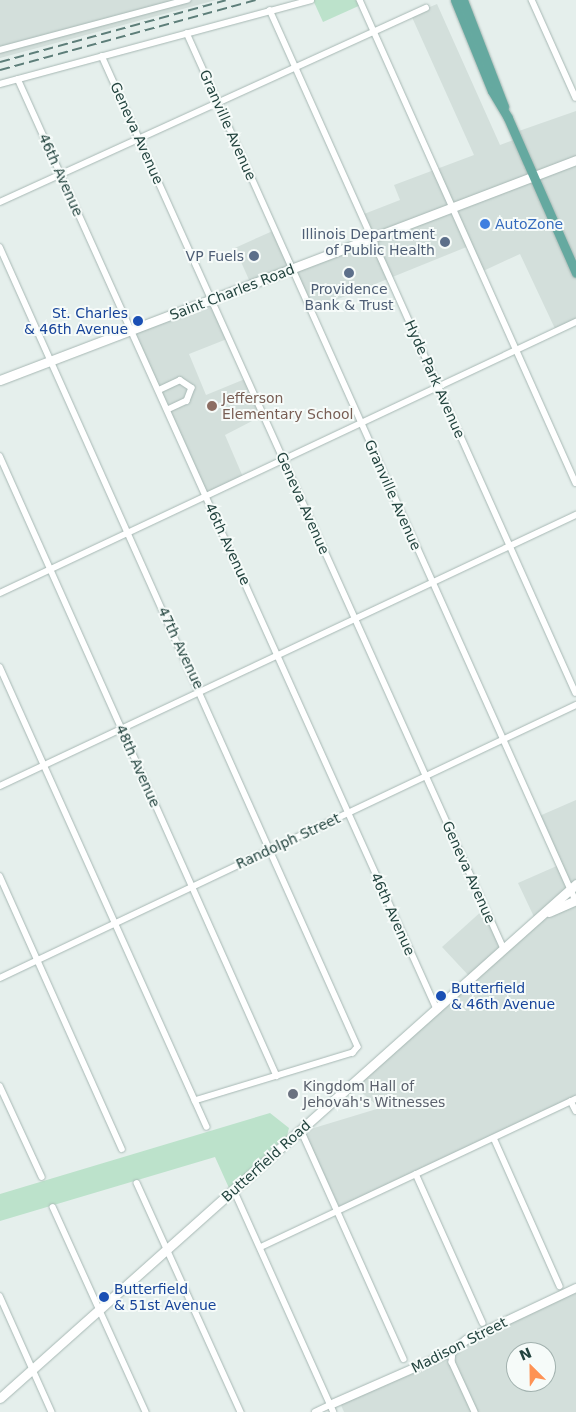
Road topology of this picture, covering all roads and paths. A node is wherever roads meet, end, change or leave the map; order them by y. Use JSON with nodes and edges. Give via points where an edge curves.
{"nodes":[{"id":1,"x":187,"y":0,"type":"edge"},
{"id":2,"x":311,"y":0,"type":"edge"},
{"id":3,"x":360,"y":0,"type":"edge"},
{"id":4,"x":455,"y":0,"type":"edge"},
{"id":5,"x":464,"y":0,"type":"edge"},
{"id":6,"x":532,"y":0,"type":"edge"},
{"id":7,"x":426,"y":8,"type":"dead end"},
{"id":8,"x":270,"y":10,"type":"junction"},
{"id":9,"x":374,"y":32,"type":"junction"},
{"id":10,"x":187,"y":33,"type":"junction"},
{"id":11,"x":0,"y":50,"type":"edge"},
{"id":12,"x":102,"y":56,"type":"junction"},
{"id":13,"x":296,"y":67,"type":"junction"},
{"id":14,"x":18,"y":79,"type":"junction"},
{"id":15,"x":0,"y":84,"type":"edge"},
{"id":16,"x":576,"y":98,"type":"edge"},
{"id":17,"x":218,"y":103,"type":"junction"},
{"id":18,"x":508,"y":118,"type":"junction"},
{"id":19,"x":140,"y":138,"type":"junction"},
{"id":20,"x":576,"y":160,"type":"edge"},
{"id":21,"x":61,"y":174,"type":"junction"},
{"id":22,"x":534,"y":176,"type":"junction"},
{"id":23,"x":0,"y":202,"type":"edge"},
{"id":24,"x":453,"y":208,"type":"junction"},
{"id":25,"x":372,"y":238,"type":"junction"},
{"id":26,"x":0,"y":247,"type":"edge"},
{"id":27,"x":292,"y":269,"type":"junction"},
{"id":28,"x":576,"y":273,"type":"edge"},
{"id":29,"x":212,"y":299,"type":"junction"},
{"id":30,"x":576,"y":322,"type":"edge"},
{"id":31,"x":131,"y":330,"type":"junction"},
{"id":32,"x":517,"y":350,"type":"junction"},
{"id":33,"x":51,"y":361,"type":"junction"},
{"id":34,"x":0,"y":380,"type":"edge"},
{"id":35,"x":439,"y":387,"type":"junction"},
{"id":36,"x":159,"y":390,"type":"junction"},
{"id":37,"x":168,"y":410,"type":"junction"},
{"id":38,"x":361,"y":423,"type":"junction"},
{"id":39,"x":0,"y":456,"type":"edge"},
{"id":40,"x":284,"y":460,"type":"junction"},
{"id":41,"x":576,"y":483,"type":"edge"},
{"id":42,"x":206,"y":496,"type":"junction"},
{"id":43,"x":576,"y":515,"type":"edge"},
{"id":44,"x":128,"y":533,"type":"junction"},
{"id":45,"x":510,"y":546,"type":"junction"},
{"id":46,"x":50,"y":570,"type":"junction"},
{"id":47,"x":432,"y":582,"type":"junction"},
{"id":48,"x":0,"y":593,"type":"edge"},
{"id":49,"x":355,"y":619,"type":"junction"},
{"id":50,"x":279,"y":655,"type":"junction"},
{"id":51,"x":0,"y":667,"type":"edge"},
{"id":52,"x":201,"y":692,"type":"junction"},
{"id":53,"x":576,"y":692,"type":"edge"},
{"id":54,"x":576,"y":705,"type":"edge"},
{"id":55,"x":122,"y":729,"type":"junction"},
{"id":56,"x":504,"y":740,"type":"junction"},
{"id":57,"x":45,"y":765,"type":"junction"},
{"id":58,"x":426,"y":776,"type":"junction"},
{"id":59,"x":0,"y":786,"type":"edge"},
{"id":60,"x":348,"y":814,"type":"junction"},
{"id":61,"x":270,"y":849,"type":"junction"},
{"id":62,"x":0,"y":876,"type":"edge"},
{"id":63,"x":192,"y":886,"type":"junction"},
{"id":64,"x":573,"y":886,"type":"edge"},
{"id":65,"x":576,"y":900,"type":"edge"},
{"id":66,"x":542,"y":915,"type":"junction"},
{"id":67,"x":115,"y":923,"type":"junction"},
{"id":68,"x":504,"y":949,"type":"junction"},
{"id":69,"x":37,"y":961,"type":"junction"},
{"id":70,"x":0,"y":978,"type":"edge"},
{"id":71,"x":437,"y":1009,"type":"junction"},
{"id":72,"x":277,"y":1076,"type":"junction"},
{"id":73,"x":0,"y":1086,"type":"edge"},
{"id":74,"x":574,"y":1100,"type":"edge"},
{"id":75,"x":195,"y":1101,"type":"junction"},
{"id":76,"x":576,"y":1111,"type":"edge"},
{"id":77,"x":206,"y":1126,"type":"dead end"},
{"id":78,"x":301,"y":1130,"type":"junction"},
{"id":79,"x":494,"y":1138,"type":"junction"},
{"id":80,"x":122,"y":1149,"type":"dead end"},
{"id":81,"x":416,"y":1174,"type":"junction"},
{"id":82,"x":42,"y":1177,"type":"dead end"},
{"id":83,"x":137,"y":1182,"type":"dead end"},
{"id":84,"x":234,"y":1190,"type":"junction"},
{"id":85,"x":53,"y":1207,"type":"dead end"},
{"id":86,"x":339,"y":1210,"type":"junction"},
{"id":87,"x":261,"y":1247,"type":"junction"},
{"id":88,"x":167,"y":1249,"type":"junction"},
{"id":89,"x":560,"y":1286,"type":"dead end"},
{"id":90,"x":576,"y":1288,"type":"edge"},
{"id":91,"x":0,"y":1296,"type":"edge"},
{"id":92,"x":100,"y":1309,"type":"junction"},
{"id":93,"x":483,"y":1323,"type":"dead end"},
{"id":94,"x":453,"y":1351,"type":"junction"},
{"id":95,"x":404,"y":1359,"type":"dead end"},
{"id":96,"x":33,"y":1369,"type":"junction"},
{"id":97,"x":0,"y":1398,"type":"edge"},
{"id":98,"x":332,"y":1408,"type":"edge"},
{"id":99,"x":52,"y":1412,"type":"edge"},
{"id":100,"x":146,"y":1412,"type":"edge"},
{"id":101,"x":240,"y":1412,"type":"edge"},
{"id":102,"x":315,"y":1412,"type":"edge"},
{"id":103,"x":475,"y":1412,"type":"edge"}],
"edges":[{"from":1,"to":11,"type":"street"},
{"from":2,"to":8,"type":"street"},
{"from":3,"to":9,"type":"street"},
{"from":4,"to":18,"type":"main road","via":[[492,91]]},
{"from":5,"to":18,"type":"main road"},
{"from":6,"to":16,"type":"street"},
{"from":7,"to":9,"type":"street"},
{"from":8,"to":10,"type":"street"},
{"from":8,"to":13,"type":"street","name":"Hyde Park Avenue"},
{"from":9,"to":13,"type":"street"},
{"from":9,"to":24,"type":"street"},
{"from":10,"to":12,"type":"street"},
{"from":10,"to":17,"type":"street","name":"Granville Avenue"},
{"from":12,"to":14,"type":"street"},
{"from":12,"to":19,"type":"street","name":"Geneva Avenue"},
{"from":13,"to":17,"type":"street"},
{"from":13,"to":25,"type":"street","name":"Hyde Park Avenue"},
{"from":14,"to":15,"type":"street"},
{"from":14,"to":21,"type":"street","name":"46th Avenue"},
{"from":17,"to":19,"type":"street"},
{"from":17,"to":27,"type":"street","name":"Granville Avenue"},
{"from":18,"to":22,"type":"main road"},
{"from":19,"to":21,"type":"street"},
{"from":19,"to":29,"type":"street","name":"Geneva Avenue"},
{"from":20,"to":22,"type":"main road","name":"Saint Charles Road"},
{"from":21,"to":23,"type":"street"},
{"from":21,"to":31,"type":"street","name":"46th Avenue"},
{"from":22,"to":24,"type":"main road","name":"Saint Charles Road"},
{"from":22,"to":28,"type":"main road"},
{"from":24,"to":25,"type":"main road","name":"Saint Charles Road"},
{"from":24,"to":32,"type":"street"},
{"from":25,"to":27,"type":"main road","name":"Saint Charles Road"},
{"from":25,"to":35,"type":"street","name":"Hyde Park Avenue"},
{"from":26,"to":33,"type":"street","name":"47th Avenue"},
{"from":27,"to":29,"type":"main road","name":"Saint Charles Road"},
{"from":27,"to":38,"type":"street","name":"Granville Avenue"},
{"from":29,"to":31,"type":"main road","name":"Saint Charles Road"},
{"from":29,"to":40,"type":"street","name":"Geneva Avenue"},
{"from":30,"to":32,"type":"street"},
{"from":31,"to":33,"type":"main road","name":"Saint Charles Road"},
{"from":31,"to":36,"type":"street","name":"46th Avenue"},
{"from":32,"to":35,"type":"street"},
{"from":32,"to":41,"type":"street"},
{"from":33,"to":34,"type":"main road","name":"Saint Charles Road"},
{"from":33,"to":44,"type":"street","name":"47th Avenue"},
{"from":35,"to":38,"type":"street"},
{"from":35,"to":45,"type":"street","name":"Hyde Park Avenue"},
{"from":36,"to":37,"type":"street","name":"46th Avenue"},
{"from":36,"to":37,"type":"street","via":[[180,380],[192,388],[187,401]]},
{"from":37,"to":42,"type":"street","name":"46th Avenue"},
{"from":38,"to":40,"type":"street"},
{"from":38,"to":47,"type":"street","name":"Granville Avenue"},
{"from":39,"to":46,"type":"street","name":"48th Avenue"},
{"from":40,"to":42,"type":"street"},
{"from":40,"to":49,"type":"street","name":"Geneva Avenue"},
{"from":42,"to":44,"type":"street"},
{"from":42,"to":50,"type":"street","name":"46th Avenue"},
{"from":43,"to":45,"type":"street"},
{"from":44,"to":46,"type":"street"},
{"from":44,"to":52,"type":"street","name":"47th Avenue"},
{"from":45,"to":47,"type":"street"},
{"from":45,"to":53,"type":"street","name":"Hyde Park Avenue"},
{"from":46,"to":48,"type":"street"},
{"from":46,"to":55,"type":"street","name":"48th Avenue"},
{"from":47,"to":49,"type":"street"},
{"from":47,"to":56,"type":"street","name":"Granville Avenue"},
{"from":49,"to":50,"type":"street"},
{"from":49,"to":58,"type":"street","name":"Geneva Avenue"},
{"from":50,"to":52,"type":"street"},
{"from":50,"to":60,"type":"street","name":"46th Avenue"},
{"from":51,"to":57,"type":"street"},
{"from":52,"to":55,"type":"street"},
{"from":52,"to":61,"type":"street","name":"47th Avenue"},
{"from":54,"to":56,"type":"street","name":"Randolph Street"},
{"from":55,"to":57,"type":"street"},
{"from":55,"to":63,"type":"street","name":"48th Avenue"},
{"from":56,"to":58,"type":"street","name":"Randolph Street"},
{"from":56,"to":64,"type":"street","name":"Granville Avenue"},
{"from":57,"to":59,"type":"street"},
{"from":57,"to":67,"type":"street"},
{"from":58,"to":60,"type":"street","name":"Randolph Street"},
{"from":58,"to":68,"type":"street","name":"Geneva Avenue"},
{"from":60,"to":61,"type":"street","name":"Randolph Street"},
{"from":60,"to":71,"type":"street","name":"46th Avenue"},
{"from":61,"to":63,"type":"street","name":"Randolph Street"},
{"from":61,"to":72,"type":"street","name":"47th Avenue","via":[[357,1050]]},
{"from":62,"to":69,"type":"street"},
{"from":63,"to":67,"type":"street","name":"Randolph Street"},
{"from":63,"to":72,"type":"street","name":"48th Avenue"},
{"from":64,"to":65,"type":"street","name":"Granville Avenue"},
{"from":64,"to":66,"type":"main road","name":"Butterfield Road"},
{"from":65,"to":66,"type":"main road"},
{"from":66,"to":68,"type":"main road","name":"Butterfield Road"},
{"from":67,"to":69,"type":"street","name":"Randolph Street"},
{"from":67,"to":75,"type":"street"},
{"from":68,"to":71,"type":"main road","name":"Butterfield Road"},
{"from":69,"to":70,"type":"street","name":"Randolph Street"},
{"from":69,"to":80,"type":"street"},
{"from":71,"to":78,"type":"main road","name":"Butterfield Road"},
{"from":72,"to":75,"type":"street"},
{"from":73,"to":82,"type":"street"},
{"from":74,"to":76,"type":"street"},
{"from":74,"to":79,"type":"street"},
{"from":75,"to":77,"type":"street"},
{"from":78,"to":84,"type":"main road","name":"Butterfield Road"},
{"from":78,"to":86,"type":"street"},
{"from":79,"to":81,"type":"street"},
{"from":79,"to":89,"type":"street"},
{"from":81,"to":86,"type":"street"},
{"from":81,"to":93,"type":"street"},
{"from":83,"to":88,"type":"street"},
{"from":84,"to":87,"type":"street"},
{"from":84,"to":88,"type":"main road","name":"Butterfield Road"},
{"from":85,"to":92,"type":"street"},
{"from":86,"to":87,"type":"street"},
{"from":86,"to":95,"type":"street"},
{"from":87,"to":98,"type":"street"},
{"from":88,"to":92,"type":"main road","name":"Butterfield Road"},
{"from":88,"to":101,"type":"street"},
{"from":90,"to":94,"type":"street","name":"Madison Street","via":[[466,1340]]},
{"from":91,"to":96,"type":"street"},
{"from":92,"to":96,"type":"main road","name":"Butterfield Road"},
{"from":92,"to":100,"type":"street"},
{"from":94,"to":98,"type":"street","name":"Madison Street"},
{"from":94,"to":103,"type":"street","via":[[452,1362]]},
{"from":96,"to":97,"type":"main road","name":"Butterfield Road"},
{"from":96,"to":99,"type":"street"},
{"from":98,"to":102,"type":"street","name":"Madison Street"}]}
